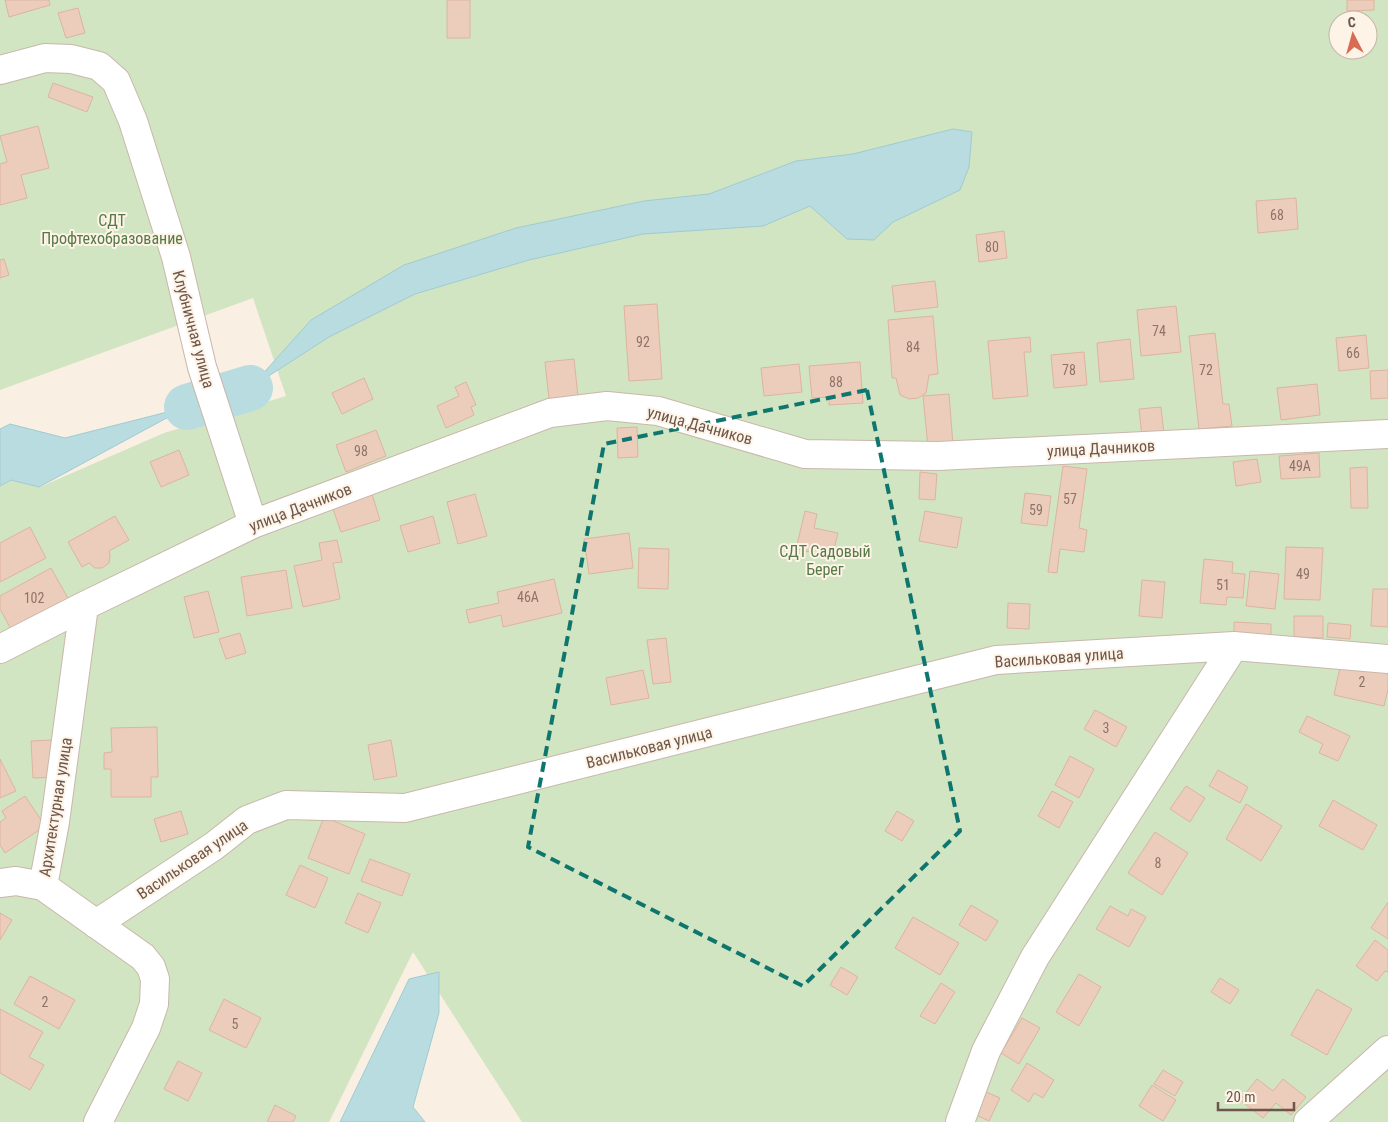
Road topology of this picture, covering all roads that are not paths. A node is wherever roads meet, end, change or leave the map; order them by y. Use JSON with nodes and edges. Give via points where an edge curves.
{"nodes":[{"id":1,"x":0,"y":70,"type":"edge"},
{"id":2,"x":1388,"y":434,"type":"edge"},
{"id":3,"x":254,"y":524,"type":"junction"},
{"id":4,"x":84,"y":606,"type":"junction"},
{"id":5,"x":1234,"y":646,"type":"junction"},
{"id":6,"x":0,"y":649,"type":"edge"},
{"id":7,"x":1388,"y":659,"type":"edge"},
{"id":8,"x":0,"y":883,"type":"edge"},
{"id":9,"x":43,"y":886,"type":"junction"},
{"id":10,"x":96,"y":924,"type":"junction"},
{"id":11,"x":1388,"y":1050,"type":"edge"},
{"id":12,"x":98,"y":1122,"type":"edge"},
{"id":13,"x":960,"y":1122,"type":"edge"},
{"id":14,"x":1308,"y":1122,"type":"edge"}],
"edges":[{"from":1,"to":3,"type":"street","name":"Клубничная улица","via":[[45,58],[71,59],[98,66],[116,81],[133,121],[173,248],[202,367]]},
{"from":2,"to":3,"type":"street","name":"улица Дачников","via":[[938,456],[805,454],[658,411],[607,406],[550,413]]},
{"from":3,"to":4,"type":"street","name":"улица Дачников"},
{"from":4,"to":6,"type":"street","name":"улица Дачников"},
{"from":4,"to":9,"type":"street","name":"Архитектурная улица","via":[[55,822]]},
{"from":5,"to":7,"type":"street","name":"Васильковая улица"},
{"from":5,"to":10,"type":"street","name":"Васильковая улица","via":[[996,660],[405,808],[286,805],[247,820],[214,846]]},
{"from":5,"to":13,"type":"street","via":[[1035,957],[986,1052]]},
{"from":8,"to":9,"type":"street"},
{"from":9,"to":10,"type":"street","name":"Архитектурная улица"},
{"from":10,"to":12,"type":"street","name":"Архитектурная улица","via":[[142,957],[155,979],[154,1004],[146,1028]]},
{"from":11,"to":14,"type":"street"}]}
